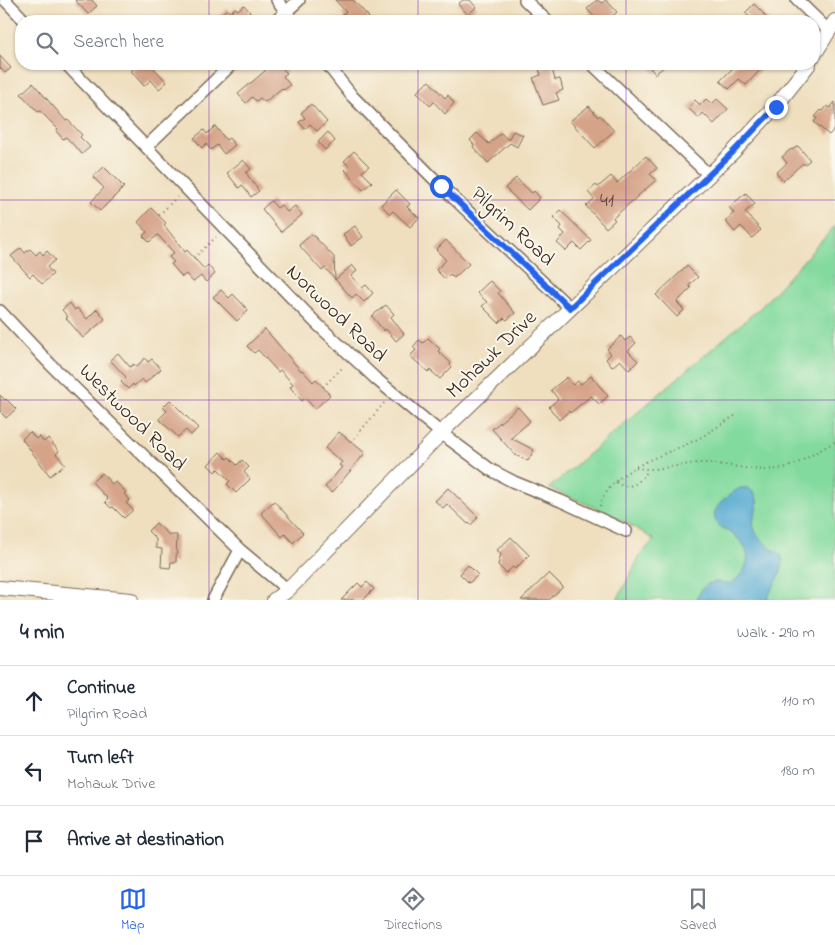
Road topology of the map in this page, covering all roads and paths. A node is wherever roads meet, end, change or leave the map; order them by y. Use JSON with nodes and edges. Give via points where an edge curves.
{"nodes":[{"id":1,"x":5,"y":0,"type":"edge"},
{"id":2,"x":277,"y":0,"type":"edge"},
{"id":3,"x":299,"y":0,"type":"edge"},
{"id":4,"x":525,"y":0,"type":"edge"},
{"id":5,"x":797,"y":0,"type":"edge"},
{"id":6,"x":286,"y":12,"type":"junction"},
{"id":7,"x":19,"y":15,"type":"edge"},
{"id":8,"x":283,"y":15,"type":"edge"},
{"id":9,"x":288,"y":15,"type":"edge"},
{"id":10,"x":541,"y":15,"type":"edge"},
{"id":11,"x":817,"y":15,"type":"edge"},
{"id":12,"x":820,"y":17,"type":"edge"},
{"id":13,"x":832,"y":26,"type":"edge"},
{"id":14,"x":820,"y":45,"type":"edge"},
{"id":15,"x":72,"y":70,"type":"edge"},
{"id":16,"x":226,"y":70,"type":"edge"},
{"id":17,"x":332,"y":70,"type":"edge"},
{"id":18,"x":598,"y":70,"type":"edge"},
{"id":19,"x":804,"y":70,"type":"edge"},
{"id":20,"x":146,"y":147,"type":"junction"},
{"id":21,"x":709,"y":175,"type":"junction"},
{"id":22,"x":177,"y":197,"type":"dead end"},
{"id":23,"x":158,"y":215,"type":"dead end"},
{"id":24,"x":216,"y":237,"type":"dead end"},
{"id":25,"x":194,"y":258,"type":"dead end"},
{"id":26,"x":570,"y":308,"type":"junction"},
{"id":27,"x":0,"y":311,"type":"edge"},
{"id":28,"x":344,"y":366,"type":"dead end"},
{"id":29,"x":323,"y":387,"type":"dead end"},
{"id":30,"x":385,"y":402,"type":"dead end"},
{"id":31,"x":736,"y":416,"type":"dead end"},
{"id":32,"x":441,"y":432,"type":"junction"},
{"id":33,"x":351,"y":442,"type":"dead end"},
{"id":34,"x":835,"y":442,"type":"edge"},
{"id":35,"x":636,"y":467,"type":"junction"},
{"id":36,"x":648,"y":470,"type":"junction"},
{"id":37,"x":616,"y":482,"type":"junction"},
{"id":38,"x":598,"y":517,"type":"junction"},
{"id":39,"x":626,"y":531,"type":"dead end"},
{"id":40,"x":240,"y":550,"type":"junction"},
{"id":41,"x":0,"y":588,"type":"edge"},
{"id":42,"x":288,"y":590,"type":"junction"},
{"id":43,"x":131,"y":600,"type":"edge"},
{"id":44,"x":213,"y":600,"type":"edge"},
{"id":45,"x":274,"y":600,"type":"edge"}],
"edges":[{"from":1,"to":7,"type":"street"},
{"from":2,"to":6,"type":"street"},
{"from":3,"to":6,"type":"street"},
{"from":4,"to":10,"type":"street"},
{"from":5,"to":11,"type":"street"},
{"from":6,"to":8,"type":"street"},
{"from":6,"to":9,"type":"street"},
{"from":12,"to":13,"type":"street"},
{"from":13,"to":14,"type":"street"},
{"from":15,"to":20,"type":"street","name":"Norwood Road"},
{"from":16,"to":20,"type":"street"},
{"from":17,"to":26,"type":"street","name":"Pilgrim Road","via":[[352,96],[434,179]]},
{"from":18,"to":21,"type":"street"},
{"from":19,"to":21,"type":"street","name":"Mohawk Drive","via":[[776,107]]},
{"from":20,"to":32,"type":"street","name":"Norwood Road","via":[[316,323],[375,378]]},
{"from":21,"to":26,"type":"street","name":"Mohawk Drive"},
{"from":22,"to":23,"type":"path"},
{"from":24,"to":25,"type":"path"},
{"from":26,"to":32,"type":"street","name":"Mohawk Drive"},
{"from":27,"to":40,"type":"street","name":"Westwood Road"},
{"from":28,"to":29,"type":"path"},
{"from":30,"to":33,"type":"path"},
{"from":31,"to":35,"type":"path","via":[[703,436]]},
{"from":32,"to":38,"type":"street","name":"Norwood Road","via":[[500,475]]},
{"from":32,"to":42,"type":"street","name":"Mohawk Drive"},
{"from":34,"to":36,"type":"path","via":[[780,468],[699,463]]},
{"from":35,"to":36,"type":"path"},
{"from":35,"to":37,"type":"path"},
{"from":36,"to":37,"type":"path","via":[[639,482],[631,486]]},
{"from":37,"to":38,"type":"path","via":[[603,498]]},
{"from":38,"to":39,"type":"street","name":"Norwood Road"},
{"from":40,"to":42,"type":"street","name":"Westwood Road"},
{"from":40,"to":44,"type":"street"},
{"from":41,"to":43,"type":"street"},
{"from":42,"to":45,"type":"street","name":"Mohawk Drive"}]}
